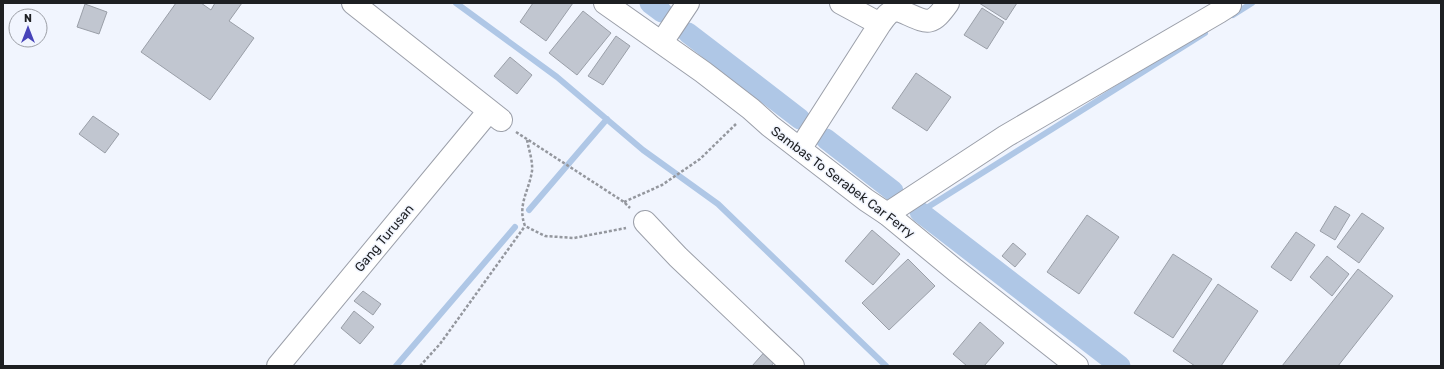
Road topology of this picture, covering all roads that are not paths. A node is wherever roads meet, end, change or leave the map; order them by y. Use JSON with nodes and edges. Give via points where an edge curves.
{"nodes":[{"id":1,"x":353,"y":3,"type":"edge"},
{"id":2,"x":605,"y":3,"type":"edge"},
{"id":3,"x":688,"y":3,"type":"edge"},
{"id":4,"x":841,"y":3,"type":"edge"},
{"id":5,"x":948,"y":3,"type":"edge"},
{"id":6,"x":1231,"y":4,"type":"edge"},
{"id":7,"x":880,"y":24,"type":"junction"},
{"id":8,"x":662,"y":42,"type":"junction"},
{"id":9,"x":800,"y":149,"type":"junction"},
{"id":10,"x":887,"y":214,"type":"junction"},
{"id":11,"x":645,"y":222,"type":"road end"},
{"id":12,"x":278,"y":366,"type":"edge"},
{"id":13,"x":793,"y":366,"type":"edge"},
{"id":14,"x":1077,"y":366,"type":"edge"}],
"edges":[{"from":1,"to":12,"type":"main road","name":"Gang Turusan","via":[[495,116]]},
{"from":2,"to":8,"type":"main road","name":"Sambas To Serabek Car Ferry"},
{"from":3,"to":8,"type":"main road"},
{"from":4,"to":7,"type":"main road"},
{"from":5,"to":7,"type":"main road","via":[[939,16],[932,20],[925,22],[897,10]]},
{"from":6,"to":10,"type":"main road","via":[[1006,136]]},
{"from":7,"to":9,"type":"main road"},
{"from":8,"to":9,"type":"main road","name":"Sambas To Serabek Car Ferry"},
{"from":9,"to":10,"type":"main road","name":"Sambas To Serabek Car Ferry"},
{"from":10,"to":14,"type":"main road","name":"Sambas To Serabek Car Ferry"},
{"from":11,"to":13,"type":"main road","via":[[678,257]]}]}
